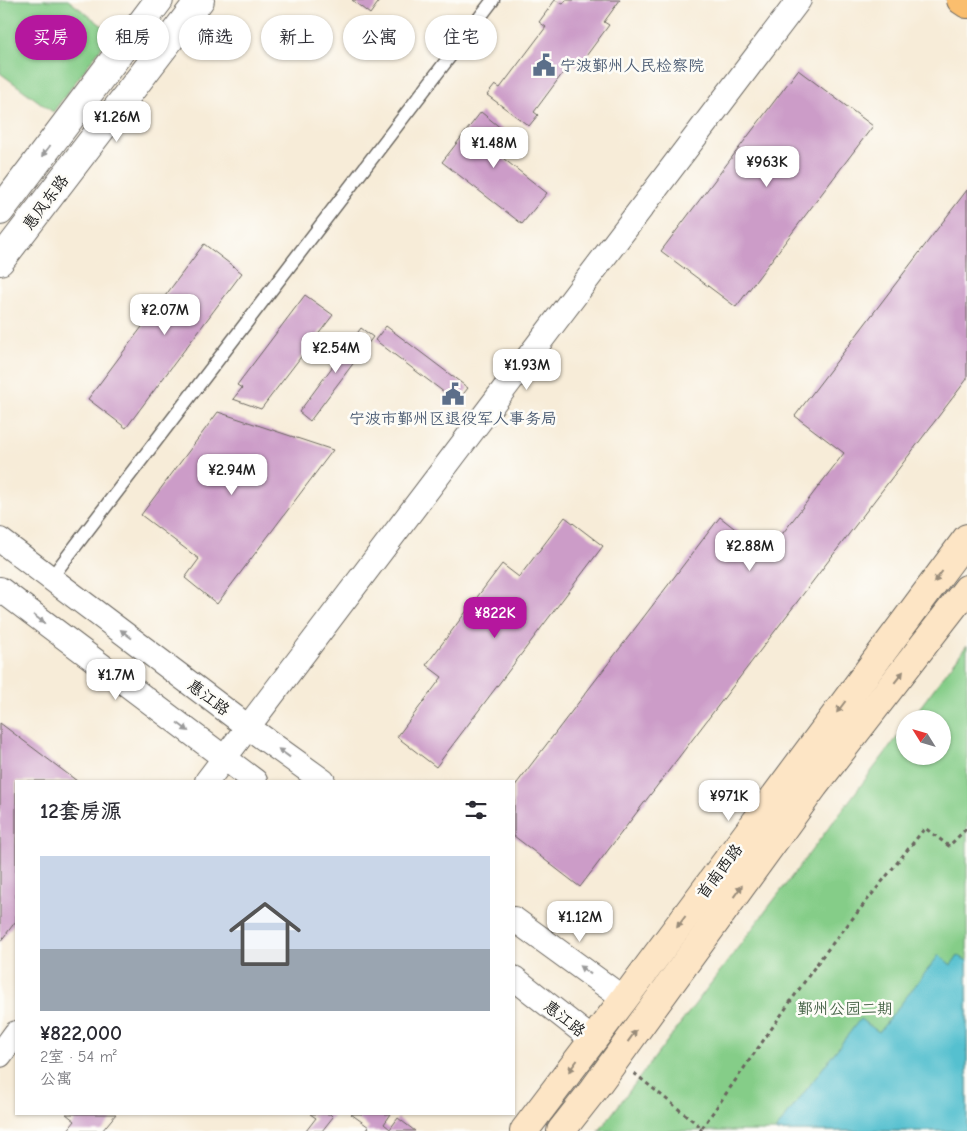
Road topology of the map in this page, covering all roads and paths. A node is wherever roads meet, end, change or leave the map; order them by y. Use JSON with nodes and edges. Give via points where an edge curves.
{"nodes":[{"id":1,"x":159,"y":0,"type":"edge"},
{"id":2,"x":200,"y":0,"type":"edge"},
{"id":3,"x":493,"y":0,"type":"edge"},
{"id":4,"x":799,"y":0,"type":"edge"},
{"id":5,"x":961,"y":0,"type":"edge"},
{"id":6,"x":967,"y":4,"type":"edge"},
{"id":7,"x":0,"y":211,"type":"edge"},
{"id":8,"x":0,"y":261,"type":"edge"},
{"id":9,"x":967,"y":538,"type":"edge"},
{"id":10,"x":0,"y":540,"type":"edge"},
{"id":11,"x":51,"y":578,"type":"junction"},
{"id":12,"x":0,"y":589,"type":"edge"},
{"id":13,"x":967,"y":589,"type":"edge"},
{"id":14,"x":248,"y":727,"type":"junction"},
{"id":15,"x":224,"y":758,"type":"junction"},
{"id":16,"x":207,"y":780,"type":"edge"},
{"id":17,"x":253,"y":780,"type":"edge"},
{"id":18,"x":322,"y":780,"type":"edge"},
{"id":19,"x":967,"y":828,"type":"edge"},
{"id":20,"x":515,"y":920,"type":"edge"},
{"id":21,"x":515,"y":979,"type":"edge"},
{"id":22,"x":624,"y":999,"type":"junction"},
{"id":23,"x":15,"y":1034,"type":"edge"},
{"id":24,"x":593,"y":1040,"type":"junction"},
{"id":25,"x":0,"y":1055,"type":"edge"},
{"id":26,"x":616,"y":1058,"type":"junction"},
{"id":27,"x":701,"y":1129,"type":"edge"},
{"id":28,"x":524,"y":1131,"type":"edge"},
{"id":29,"x":561,"y":1131,"type":"edge"}],
"edges":[{"from":1,"to":7,"type":"street","one_way":true},
{"from":2,"to":8,"type":"street","name":"惠风东路"},
{"from":3,"to":11,"type":"lane"},
{"from":4,"to":14,"type":"street"},
{"from":5,"to":6,"type":"main road"},
{"from":9,"to":22,"type":"main road","name":"首南西路","one_way":true},
{"from":10,"to":11,"type":"street","name":"惠江路"},
{"from":14,"to":11,"type":"street","name":"惠江路","one_way":true},
{"from":12,"to":15,"type":"street","one_way":true},
{"from":26,"to":13,"type":"main road","name":"首南西路","one_way":true,"via":[[814,786]]},
{"from":14,"to":15,"type":"street"},
{"from":18,"to":14,"type":"street","name":"惠江路","one_way":true},
{"from":15,"to":16,"type":"street"},
{"from":15,"to":17,"type":"street"},
{"from":19,"to":27,"type":"path","via":[[949,846],[925,828],[822,958]]},
{"from":22,"to":20,"type":"street","one_way":true},
{"from":21,"to":24,"type":"street","name":"惠江路"},
{"from":22,"to":24,"type":"main road","name":"首南西路"},
{"from":23,"to":25,"type":"street"},
{"from":24,"to":28,"type":"main road","name":"首南西路","one_way":true},
{"from":26,"to":27,"type":"path"},
{"from":26,"to":29,"type":"main road","name":"首南西路"}]}
